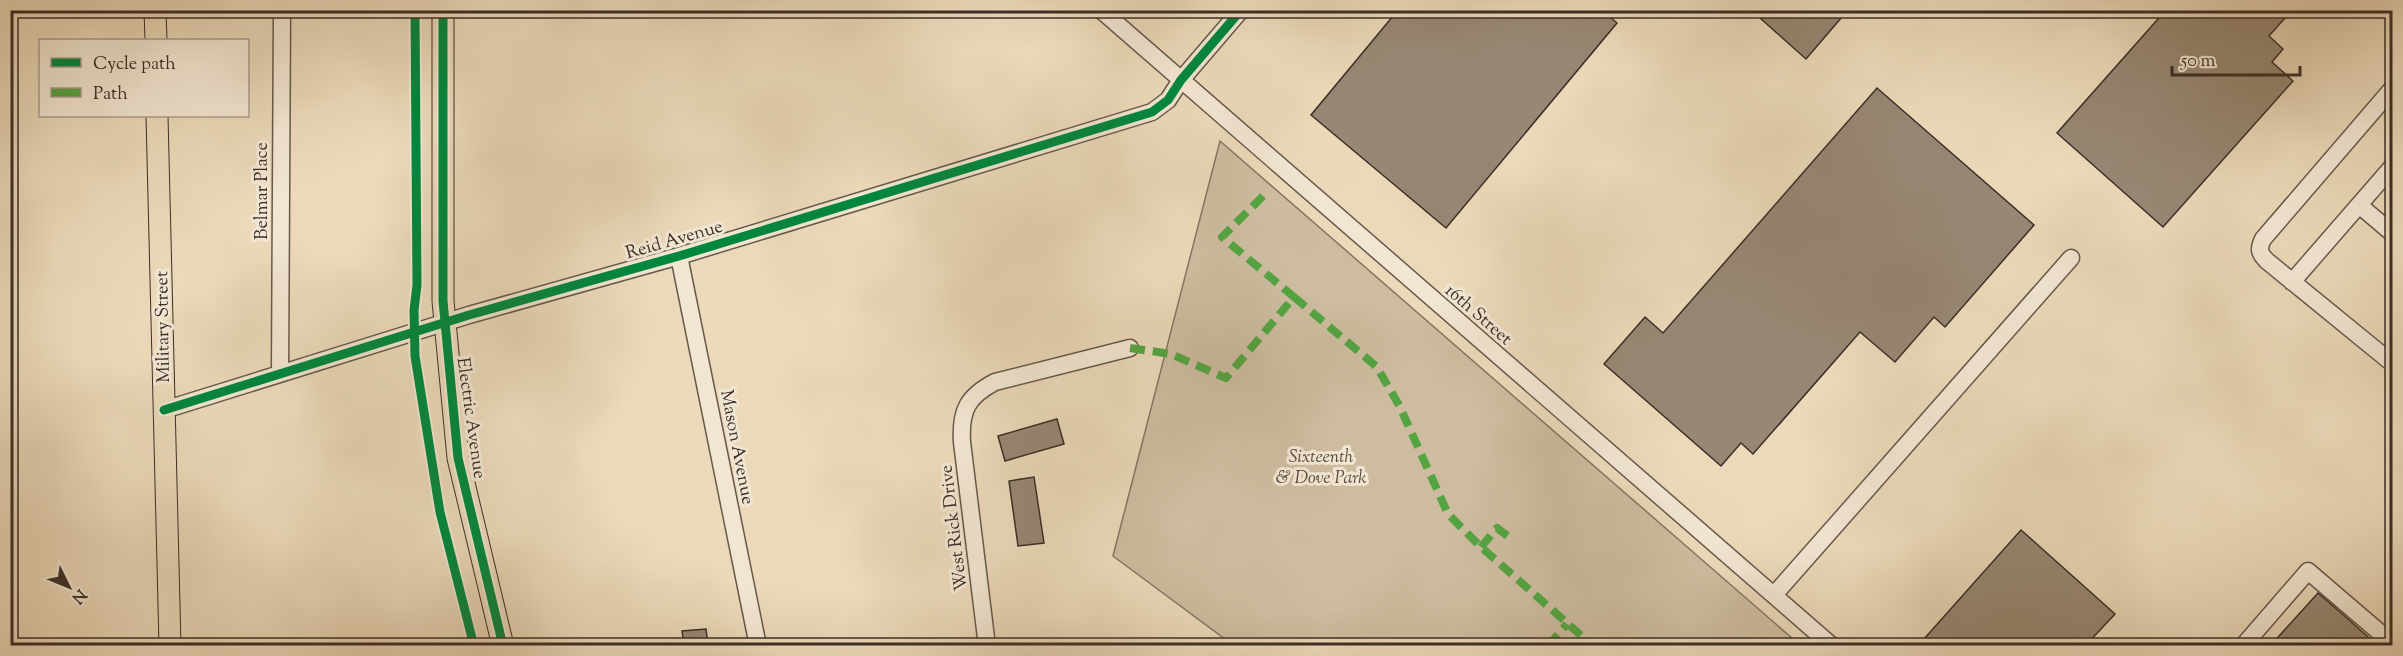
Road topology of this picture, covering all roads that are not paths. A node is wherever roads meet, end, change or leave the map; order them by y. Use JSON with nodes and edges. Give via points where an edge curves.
{"nodes":[{"id":1,"x":155,"y":10,"type":"edge"},
{"id":2,"x":282,"y":10,"type":"edge"},
{"id":3,"x":443,"y":10,"type":"edge"},
{"id":4,"x":1101,"y":10,"type":"edge"},
{"id":5,"x":1241,"y":10,"type":"edge"},
{"id":6,"x":156,"y":39,"type":"edge"},
{"id":7,"x":1181,"y":80,"type":"junction"},
{"id":8,"x":2392,"y":89,"type":"edge"},
{"id":9,"x":157,"y":117,"type":"edge"},
{"id":10,"x":2392,"y":167,"type":"edge"},
{"id":11,"x":2359,"y":205,"type":"junction"},
{"id":12,"x":2392,"y":233,"type":"edge"},
{"id":13,"x":679,"y":256,"type":"junction"},
{"id":14,"x":2071,"y":258,"type":"dead end"},
{"id":15,"x":2292,"y":282,"type":"junction"},
{"id":16,"x":445,"y":324,"type":"junction"},
{"id":17,"x":1130,"y":348,"type":"dead end"},
{"id":18,"x":2392,"y":363,"type":"edge"},
{"id":19,"x":280,"y":373,"type":"junction"},
{"id":20,"x":164,"y":410,"type":"junction"},
{"id":21,"x":1774,"y":595,"type":"junction"},
{"id":22,"x":2392,"y":643,"type":"edge"},
{"id":23,"x":170,"y":645,"type":"edge"},
{"id":24,"x":503,"y":645,"type":"edge"},
{"id":25,"x":758,"y":645,"type":"edge"},
{"id":26,"x":987,"y":645,"type":"edge"},
{"id":27,"x":1832,"y":645,"type":"edge"},
{"id":28,"x":2243,"y":645,"type":"edge"}],
"edges":[{"from":1,"to":6,"type":"main road"},
{"from":2,"to":19,"type":"street","name":"Belmar Place"},
{"from":3,"to":16,"type":"main road","name":"Electric Avenue"},
{"from":4,"to":7,"type":"street","name":"16th Street"},
{"from":5,"to":7,"type":"street","name":"Reid Avenue"},
{"from":7,"to":13,"type":"street","name":"Reid Avenue","via":[[1168,100],[1152,112]]},
{"from":7,"to":21,"type":"street","name":"16th Street"},
{"from":8,"to":15,"type":"street","via":[[2259,247],[2266,261]]},
{"from":9,"to":20,"type":"main road","name":"Military Street"},
{"from":10,"to":11,"type":"street"},
{"from":11,"to":12,"type":"street"},
{"from":11,"to":15,"type":"street"},
{"from":13,"to":16,"type":"street","name":"Reid Avenue"},
{"from":13,"to":25,"type":"street","name":"Mason Avenue"},
{"from":14,"to":21,"type":"street"},
{"from":15,"to":18,"type":"street"},
{"from":16,"to":19,"type":"street","name":"Reid Avenue"},
{"from":16,"to":24,"type":"main road","name":"Electric Avenue","via":[[458,458]]},
{"from":17,"to":26,"type":"street","name":"West Rick Drive","via":[[995,382],[966,405],[962,442]]},
{"from":19,"to":20,"type":"street","name":"Reid Avenue"},
{"from":20,"to":23,"type":"main road","name":"Military Street"},
{"from":21,"to":27,"type":"street","name":"16th Street"},
{"from":22,"to":28,"type":"street","via":[[2308,571]]}]}
